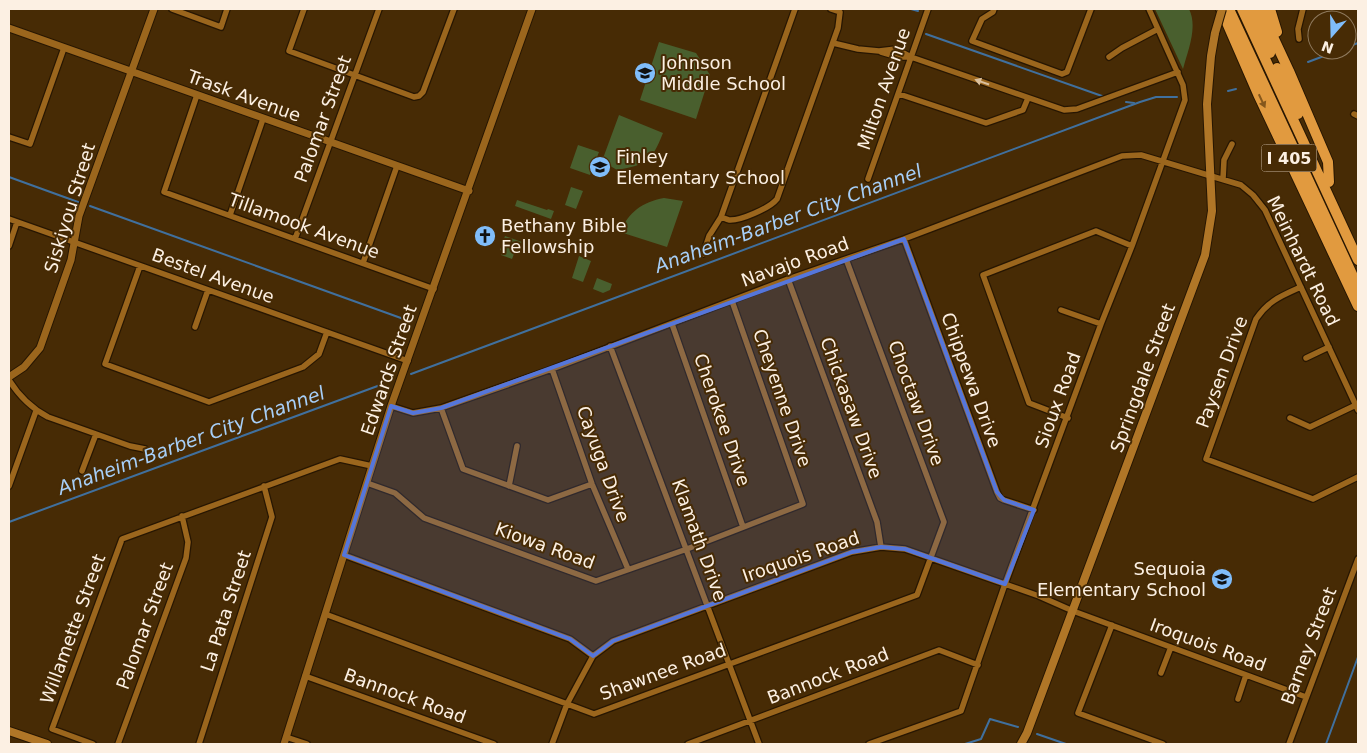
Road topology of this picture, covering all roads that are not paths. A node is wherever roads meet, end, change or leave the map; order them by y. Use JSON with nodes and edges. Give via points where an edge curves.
{"nodes":[{"id":1,"x":154,"y":9,"type":"edge"},
{"id":2,"x":172,"y":9,"type":"edge"},
{"id":3,"x":227,"y":9,"type":"edge"},
{"id":4,"x":304,"y":9,"type":"edge"},
{"id":5,"x":379,"y":9,"type":"edge"},
{"id":6,"x":454,"y":9,"type":"edge"},
{"id":7,"x":532,"y":9,"type":"edge"},
{"id":8,"x":795,"y":9,"type":"edge"},
{"id":9,"x":831,"y":9,"type":"edge"},
{"id":10,"x":928,"y":9,"type":"edge"},
{"id":11,"x":994,"y":9,"type":"edge"},
{"id":12,"x":1091,"y":9,"type":"edge"},
{"id":13,"x":1148,"y":9,"type":"edge"},
{"id":14,"x":1221,"y":9,"type":"edge"},
{"id":15,"x":1229,"y":9,"type":"edge"},
{"id":16,"x":1242,"y":9,"type":"edge"},
{"id":17,"x":1250,"y":9,"type":"edge"},
{"id":18,"x":1260,"y":9,"type":"edge"},
{"id":19,"x":1270,"y":9,"type":"edge"},
{"id":20,"x":1303,"y":9,"type":"edge"},
{"id":21,"x":9,"y":28,"type":"edge"},
{"id":22,"x":1158,"y":29,"type":"junction"},
{"id":23,"x":1299,"y":39,"type":"dead end"},
{"id":24,"x":833,"y":42,"type":"junction"},
{"id":25,"x":64,"y":48,"type":"junction"},
{"id":26,"x":911,"y":57,"type":"junction"},
{"id":27,"x":1109,"y":57,"type":"dead end"},
{"id":28,"x":130,"y":71,"type":"junction"},
{"id":29,"x":1289,"y":71,"type":"junction"},
{"id":30,"x":1178,"y":72,"type":"junction"},
{"id":31,"x":355,"y":75,"type":"junction"},
{"id":32,"x":899,"y":94,"type":"junction"},
{"id":33,"x":197,"y":95,"type":"junction"},
{"id":34,"x":1028,"y":98,"type":"junction"},
{"id":35,"x":264,"y":119,"type":"junction"},
{"id":36,"x":9,"y":136,"type":"edge"},
{"id":37,"x":330,"y":142,"type":"junction"},
{"id":38,"x":1232,"y":144,"type":"dead end"},
{"id":39,"x":1163,"y":161,"type":"junction"},
{"id":40,"x":397,"y":166,"type":"junction"},
{"id":41,"x":1210,"y":177,"type":"junction"},
{"id":42,"x":868,"y":179,"type":"dead end"},
{"id":43,"x":1223,"y":179,"type":"junction"},
{"id":44,"x":1329,"y":182,"type":"junction"},
{"id":45,"x":469,"y":191,"type":"junction"},
{"id":46,"x":230,"y":215,"type":"junction"},
{"id":47,"x":721,"y":217,"type":"junction"},
{"id":48,"x":9,"y":219,"type":"edge"},
{"id":49,"x":17,"y":222,"type":"junction"},
{"id":50,"x":296,"y":239,"type":"junction"},
{"id":51,"x":904,"y":239,"type":"junction"},
{"id":52,"x":75,"y":243,"type":"junction"},
{"id":53,"x":1358,"y":244,"type":"edge"},
{"id":54,"x":9,"y":246,"type":"edge"},
{"id":55,"x":1132,"y":246,"type":"junction"},
{"id":56,"x":703,"y":254,"type":"dead end"},
{"id":57,"x":846,"y":259,"type":"junction"},
{"id":58,"x":1358,"y":260,"type":"edge"},
{"id":59,"x":363,"y":263,"type":"junction"},
{"id":60,"x":140,"y":266,"type":"junction"},
{"id":61,"x":788,"y":279,"type":"junction"},
{"id":62,"x":1301,"y":287,"type":"junction"},
{"id":63,"x":1358,"y":287,"type":"edge"},
{"id":64,"x":434,"y":289,"type":"junction"},
{"id":65,"x":208,"y":290,"type":"junction"},
{"id":66,"x":732,"y":301,"type":"junction"},
{"id":67,"x":1358,"y":306,"type":"edge"},
{"id":68,"x":1060,"y":310,"type":"dead end"},
{"id":69,"x":672,"y":324,"type":"junction"},
{"id":70,"x":1101,"y":324,"type":"junction"},
{"id":71,"x":195,"y":327,"type":"dead end"},
{"id":72,"x":327,"y":332,"type":"junction"},
{"id":73,"x":610,"y":346,"type":"junction"},
{"id":74,"x":1329,"y":347,"type":"junction"},
{"id":75,"x":1306,"y":358,"type":"dead end"},
{"id":76,"x":408,"y":360,"type":"junction"},
{"id":77,"x":552,"y":368,"type":"junction"},
{"id":78,"x":9,"y":379,"type":"edge"},
{"id":79,"x":391,"y":406,"type":"junction"},
{"id":80,"x":440,"y":408,"type":"junction"},
{"id":81,"x":1357,"y":408,"type":"edge"},
{"id":82,"x":36,"y":411,"type":"junction"},
{"id":83,"x":1068,"y":418,"type":"junction"},
{"id":84,"x":1290,"y":418,"type":"dead end"},
{"id":85,"x":96,"y":434,"type":"junction"},
{"id":86,"x":517,"y":446,"type":"dead end"},
{"id":87,"x":145,"y":449,"type":"dead end"},
{"id":88,"x":372,"y":466,"type":"junction"},
{"id":89,"x":82,"y":471,"type":"dead end"},
{"id":90,"x":1358,"y":477,"type":"edge"},
{"id":91,"x":367,"y":483,"type":"junction"},
{"id":92,"x":592,"y":484,"type":"junction"},
{"id":93,"x":9,"y":486,"type":"edge"},
{"id":94,"x":264,"y":486,"type":"junction"},
{"id":95,"x":509,"y":486,"type":"junction"},
{"id":96,"x":803,"y":504,"type":"joint"},
{"id":97,"x":1034,"y":510,"type":"junction"},
{"id":98,"x":182,"y":516,"type":"junction"},
{"id":99,"x":743,"y":527,"type":"junction"},
{"id":100,"x":881,"y":547,"type":"junction"},
{"id":101,"x":687,"y":549,"type":"junction"},
{"id":102,"x":344,"y":555,"type":"junction"},
{"id":103,"x":931,"y":557,"type":"junction"},
{"id":104,"x":1358,"y":559,"type":"edge"},
{"id":105,"x":628,"y":569,"type":"junction"},
{"id":106,"x":1005,"y":584,"type":"junction"},
{"id":107,"x":707,"y":607,"type":"junction"},
{"id":108,"x":1072,"y":611,"type":"junction"},
{"id":109,"x":325,"y":614,"type":"junction"},
{"id":110,"x":1112,"y":625,"type":"junction"},
{"id":111,"x":1171,"y":647,"type":"junction"},
{"id":112,"x":593,"y":656,"type":"junction"},
{"id":113,"x":730,"y":664,"type":"junction"},
{"id":114,"x":978,"y":665,"type":"junction"},
{"id":115,"x":1161,"y":673,"type":"dead end"},
{"id":116,"x":1246,"y":675,"type":"junction"},
{"id":117,"x":306,"y":676,"type":"junction"},
{"id":118,"x":1306,"y":697,"type":"junction"},
{"id":119,"x":1238,"y":699,"type":"dead end"},
{"id":120,"x":567,"y":704,"type":"junction"},
{"id":121,"x":750,"y":721,"type":"junction"},
{"id":122,"x":9,"y":731,"type":"edge"},
{"id":123,"x":285,"y":741,"type":"edge"},
{"id":124,"x":47,"y":744,"type":"edge"},
{"id":125,"x":93,"y":744,"type":"edge"},
{"id":126,"x":118,"y":744,"type":"edge"},
{"id":127,"x":200,"y":744,"type":"edge"},
{"id":128,"x":307,"y":744,"type":"edge"},
{"id":129,"x":494,"y":744,"type":"edge"},
{"id":130,"x":552,"y":744,"type":"edge"},
{"id":131,"x":688,"y":744,"type":"edge"},
{"id":132,"x":759,"y":744,"type":"edge"},
{"id":133,"x":869,"y":744,"type":"edge"},
{"id":134,"x":1021,"y":744,"type":"edge"},
{"id":135,"x":1163,"y":744,"type":"edge"},
{"id":136,"x":1289,"y":744,"type":"edge"}],
"edges":[{"from":1,"to":28,"type":"street","name":"Siskiyou Street"},
{"from":2,"to":3,"type":"street","via":[[221,27]]},
{"from":4,"to":31,"type":"street","via":[[289,51]]},
{"from":5,"to":31,"type":"street","name":"Palomar Street"},
{"from":6,"to":31,"type":"street","via":[[424,92],[419,96],[414,98]]},
{"from":7,"to":45,"type":"street","name":"Edwards Street"},
{"from":8,"to":47,"type":"street"},
{"from":9,"to":24,"type":"street","via":[[840,12]]},
{"from":10,"to":26,"type":"street","name":"Milton Avenue"},
{"from":11,"to":12,"type":"street","via":[[982,18],[972,41],[1062,74],[1066,72]]},
{"from":13,"to":22,"type":"street"},
{"from":14,"to":41,"type":"main road","name":"Springdale Street","bridge":true,"via":[[1207,97]]},
{"from":14,"to":67,"type":"highway","number":"I 405","one_way":true},
{"from":15,"to":63,"type":"highway"},
{"from":16,"to":58,"type":"highway"},
{"from":17,"to":44,"type":"highway","number":"I 405"},
{"from":18,"to":29,"type":"highway"},
{"from":19,"to":29,"type":"highway"},
{"from":20,"to":23,"type":"street"},
{"from":21,"to":25,"type":"street","name":"Trask Avenue"},
{"from":22,"to":27,"type":"street"},
{"from":22,"to":30,"type":"street"},
{"from":24,"to":26,"type":"street","via":[[858,49],[896,50]]},
{"from":24,"to":47,"type":"street","via":[[777,198],[767,208],[749,215],[730,220]]},
{"from":25,"to":28,"type":"street","name":"Trask Avenue"},
{"from":25,"to":36,"type":"street","via":[[30,144]]},
{"from":26,"to":32,"type":"street","name":"Milton Avenue"},
{"from":34,"to":26,"type":"street","one_way":true},
{"from":28,"to":33,"type":"street","name":"Trask Avenue"},
{"from":28,"to":52,"type":"street","name":"Siskiyou Street","via":[[80,216]]},
{"from":29,"to":44,"type":"highway","via":[[1328,162]]},
{"from":30,"to":34,"type":"street","via":[[1077,109],[1064,110]]},
{"from":30,"to":39,"type":"street","name":"Sioux Road","via":[[1185,100]]},
{"from":31,"to":37,"type":"street","name":"Palomar Street"},
{"from":32,"to":34,"type":"street","via":[[986,123],[1023,110]]},
{"from":32,"to":42,"type":"street","name":"Milton Avenue"},
{"from":33,"to":35,"type":"street","name":"Trask Avenue"},
{"from":33,"to":46,"type":"street","name":"Tillamook Avenue","via":[[164,192]]},
{"from":35,"to":37,"type":"street","name":"Trask Avenue"},
{"from":35,"to":46,"type":"street"},
{"from":37,"to":40,"type":"street","name":"Trask Avenue"},
{"from":37,"to":50,"type":"street","name":"Palomar Street"},
{"from":38,"to":43,"type":"street","via":[[1224,160]]},
{"from":39,"to":41,"type":"street","name":"Navajo Road"},
{"from":39,"to":51,"type":"street","name":"Navajo Road","via":[[1141,155],[1122,156]]},
{"from":39,"to":55,"type":"street","name":"Sioux Road"},
{"from":40,"to":45,"type":"street","name":"Trask Avenue"},
{"from":40,"to":59,"type":"street"},
{"from":41,"to":43,"type":"street","name":"Meinhardt Road"},
{"from":41,"to":108,"type":"main road","name":"Springdale Street","via":[[1211,220],[1205,255]]},
{"from":43,"to":62,"type":"street","name":"Meinhardt Road","via":[[1240,185],[1265,210]]},
{"from":44,"to":53,"type":"highway","number":"I 405"},
{"from":45,"to":64,"type":"street","name":"Edwards Street"},
{"from":46,"to":50,"type":"street","name":"Tillamook Avenue"},
{"from":47,"to":56,"type":"street"},
{"from":48,"to":49,"type":"street","name":"Bestel Avenue"},
{"from":49,"to":52,"type":"street","name":"Bestel Avenue"},
{"from":49,"to":54,"type":"street"},
{"from":50,"to":59,"type":"street","name":"Tillamook Avenue"},
{"from":51,"to":57,"type":"street","name":"Navajo Road"},
{"from":51,"to":97,"type":"street","name":"Chippewa Drive","via":[[997,492],[1004,500]]},
{"from":52,"to":60,"type":"street","name":"Bestel Avenue"},
{"from":52,"to":78,"type":"street","name":"Siskiyou Street","via":[[40,348]]},
{"from":55,"to":70,"type":"street","name":"Sioux Road"},
{"from":55,"to":83,"type":"street","via":[[1096,231],[983,275],[1029,403]]},
{"from":57,"to":61,"type":"street","name":"Navajo Road"},
{"from":57,"to":103,"type":"street","name":"Choctaw Drive","via":[[944,522]]},
{"from":59,"to":64,"type":"street","name":"Tillamook Avenue"},
{"from":60,"to":65,"type":"street","name":"Bestel Avenue"},
{"from":60,"to":72,"type":"street","via":[[106,364],[209,402],[303,367],[318,354]]},
{"from":61,"to":66,"type":"street","name":"Navajo Road"},
{"from":61,"to":100,"type":"street","name":"Chickasaw Drive","via":[[877,522]]},
{"from":62,"to":74,"type":"street","name":"Meinhardt Road"},
{"from":62,"to":90,"type":"street","name":"Paysen Drive","via":[[1273,300],[1256,319],[1206,459],[1313,499]]},
{"from":64,"to":76,"type":"street","name":"Edwards Street"},
{"from":65,"to":71,"type":"street"},
{"from":65,"to":72,"type":"street","name":"Bestel Avenue"},
{"from":66,"to":69,"type":"street","name":"Navajo Road"},
{"from":66,"to":96,"type":"street","name":"Cheyenne Drive"},
{"from":68,"to":70,"type":"street"},
{"from":69,"to":73,"type":"street","name":"Navajo Road"},
{"from":69,"to":99,"type":"street","name":"Cherokee Drive"},
{"from":70,"to":83,"type":"street","name":"Sioux Road"},
{"from":72,"to":76,"type":"street","name":"Bestel Avenue"},
{"from":73,"to":77,"type":"street","name":"Navajo Road"},
{"from":73,"to":101,"type":"street","name":"Klamath Drive"},
{"from":74,"to":75,"type":"street"},
{"from":74,"to":81,"type":"street","name":"Meinhardt Road"},
{"from":76,"to":79,"type":"street","name":"Edwards Street"},
{"from":77,"to":80,"type":"street","name":"Navajo Road"},
{"from":77,"to":92,"type":"street","name":"Cayuga Drive"},
{"from":78,"to":82,"type":"street"},
{"from":79,"to":80,"type":"street","name":"Navajo Road","via":[[413,413]]},
{"from":79,"to":88,"type":"street","name":"Edwards Street"},
{"from":80,"to":95,"type":"street","via":[[463,469]]},
{"from":81,"to":84,"type":"street","via":[[1310,428]]},
{"from":82,"to":85,"type":"street"},
{"from":82,"to":93,"type":"street"},
{"from":83,"to":97,"type":"street","name":"Sioux Road"},
{"from":85,"to":87,"type":"street"},
{"from":85,"to":89,"type":"street"},
{"from":86,"to":95,"type":"street"},
{"from":88,"to":91,"type":"street","name":"Edwards Street"},
{"from":88,"to":94,"type":"street","via":[[340,459]]},
{"from":91,"to":102,"type":"street","name":"Edwards Street"},
{"from":91,"to":105,"type":"street","name":"Kiowa Road","via":[[395,493],[424,518],[596,581]]},
{"from":92,"to":95,"type":"street","via":[[548,500]]},
{"from":92,"to":105,"type":"street","name":"Cayuga Drive"},
{"from":94,"to":98,"type":"street"},
{"from":94,"to":127,"type":"street","name":"La Pata Street","via":[[272,517]]},
{"from":96,"to":99,"type":"street","name":"Kiowa Road"},
{"from":97,"to":106,"type":"street","name":"Sioux Road"},
{"from":98,"to":125,"type":"street","name":"Willamette Street","via":[[122,539],[52,729]]},
{"from":98,"to":126,"type":"street","name":"Palomar Street","via":[[188,542],[186,558]]},
{"from":99,"to":101,"type":"street","name":"Kiowa Road"},
{"from":100,"to":103,"type":"street","name":"Iroquois Road","via":[[905,549]]},
{"from":100,"to":107,"type":"street","name":"Iroquois Road","via":[[852,552]]},
{"from":101,"to":105,"type":"street","name":"Kiowa Road"},
{"from":101,"to":107,"type":"street","name":"Klamath Drive"},
{"from":102,"to":109,"type":"street","name":"Edwards Street"},
{"from":102,"to":112,"type":"street","via":[[570,639]]},
{"from":103,"to":106,"type":"street","name":"Iroquois Road"},
{"from":103,"to":113,"type":"street","name":"Shawnee Road","via":[[917,595]]},
{"from":104,"to":118,"type":"street","name":"Barney Street"},
{"from":106,"to":108,"type":"street","name":"Iroquois Road"},
{"from":106,"to":114,"type":"street","name":"Sioux Road"},
{"from":107,"to":112,"type":"street","name":"Iroquois Road","via":[[613,641]]},
{"from":107,"to":113,"type":"street","name":"Klamath Drive"},
{"from":108,"to":110,"type":"street","name":"Iroquois Road"},
{"from":108,"to":134,"type":"main road","name":"Springdale Street"},
{"from":109,"to":117,"type":"street","name":"Edwards Street"},
{"from":109,"to":120,"type":"street","name":"Shawnee Road"},
{"from":110,"to":111,"type":"street","name":"Iroquois Road"},
{"from":110,"to":135,"type":"street","via":[[1078,713]]},
{"from":111,"to":115,"type":"street"},
{"from":111,"to":116,"type":"street","name":"Iroquois Road"},
{"from":112,"to":120,"type":"street"},
{"from":113,"to":120,"type":"street","name":"Shawnee Road","via":[[594,714]]},
{"from":113,"to":121,"type":"street","name":"Klamath Drive"},
{"from":114,"to":121,"type":"street","name":"Bannock Road","via":[[938,650]]},
{"from":114,"to":133,"type":"street","name":"Sioux Road","via":[[961,711]]},
{"from":116,"to":118,"type":"street","name":"Iroquois Road"},
{"from":116,"to":119,"type":"street"},
{"from":117,"to":123,"type":"street","name":"Edwards Street"},
{"from":117,"to":129,"type":"street","name":"Bannock Road"},
{"from":118,"to":136,"type":"street","name":"Barney Street"},
{"from":120,"to":130,"type":"street"},
{"from":121,"to":131,"type":"street","name":"Bannock Road"},
{"from":121,"to":132,"type":"street","name":"Klamath Drive"},
{"from":122,"to":124,"type":"main road"},
{"from":123,"to":128,"type":"street"}]}
